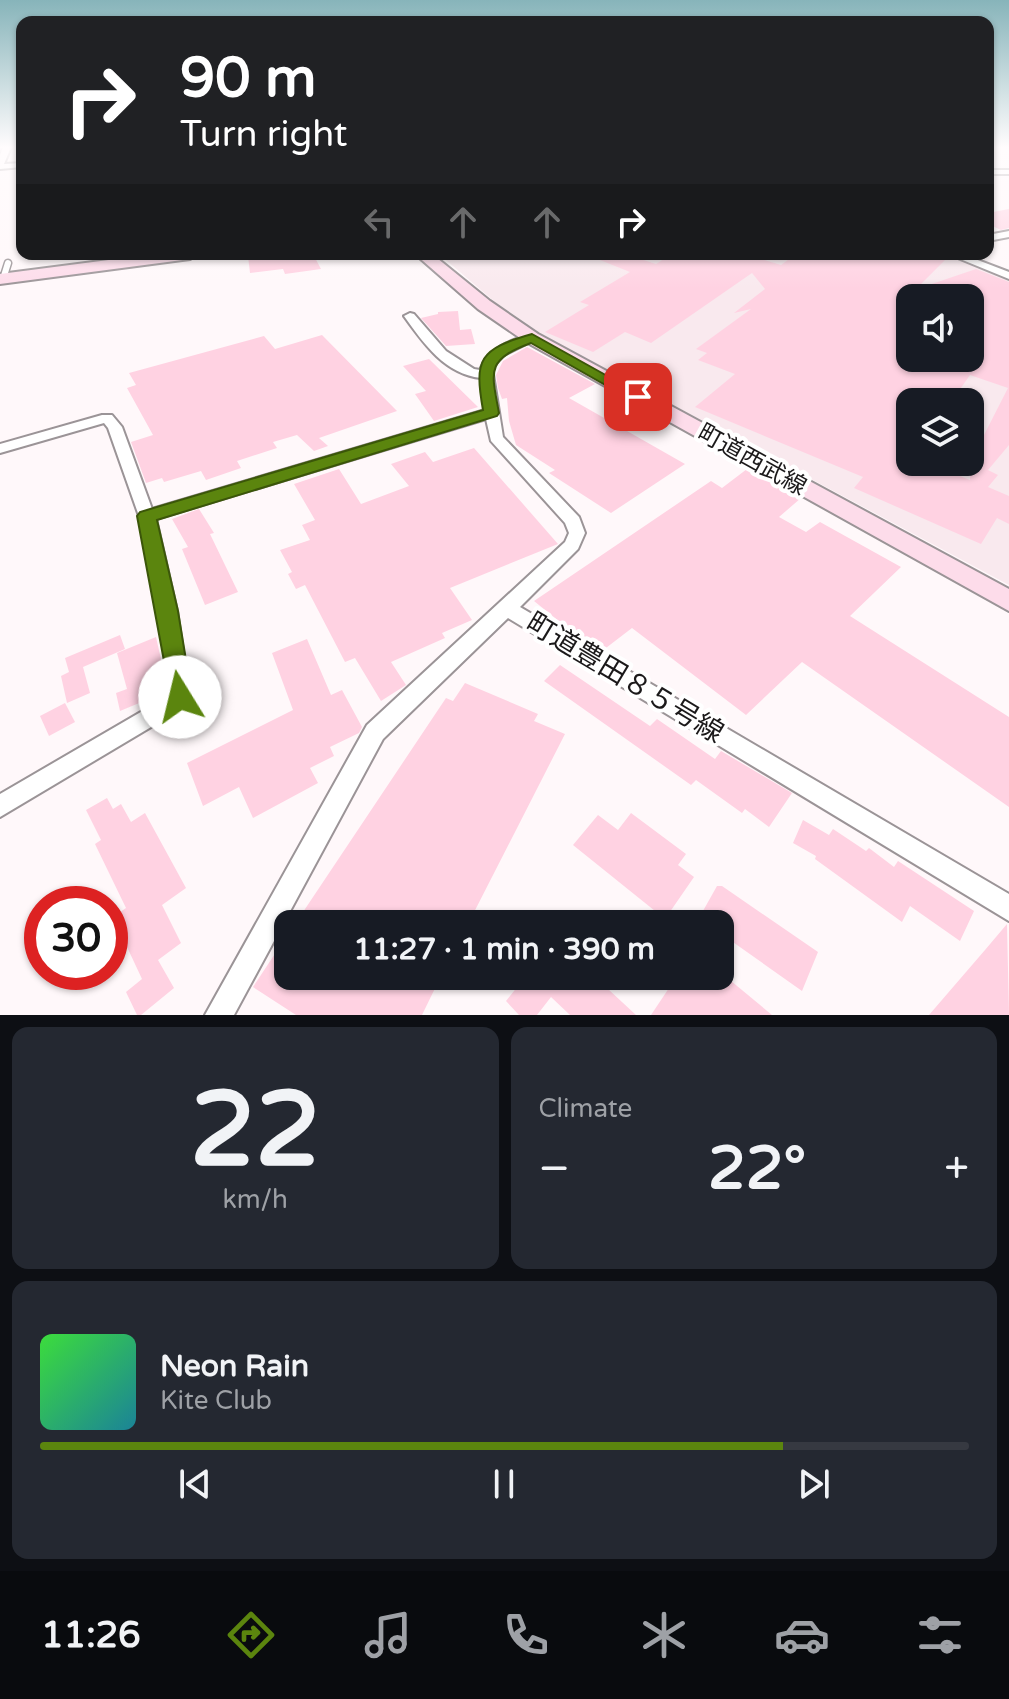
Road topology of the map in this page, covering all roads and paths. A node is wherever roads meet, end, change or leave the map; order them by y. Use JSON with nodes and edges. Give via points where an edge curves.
{"nodes":[{"id":1,"x":134,"y":260,"type":"edge"},
{"id":2,"x":430,"y":260,"type":"edge"},
{"id":3,"x":968,"y":260,"type":"edge"},
{"id":4,"x":4,"y":274,"type":"edge"},
{"id":5,"x":1009,"y":276,"type":"edge"},
{"id":6,"x":410,"y":316,"type":"dead end"},
{"id":7,"x":532,"y":338,"type":"junction"},
{"id":8,"x":484,"y":374,"type":"junction"},
{"id":9,"x":491,"y":413,"type":"junction"},
{"id":10,"x":0,"y":449,"type":"edge"},
{"id":11,"x":147,"y":516,"type":"junction"},
{"id":12,"x":1009,"y":601,"type":"edge"},
{"id":13,"x":507,"y":608,"type":"junction"},
{"id":14,"x":0,"y":806,"type":"edge"},
{"id":15,"x":1009,"y":908,"type":"edge"},
{"id":16,"x":219,"y":1015,"type":"edge"}],
"edges":[{"from":1,"to":4,"type":"street"},
{"from":2,"to":7,"type":"street","name":"町道西武線"},
{"from":3,"to":5,"type":"street"},
{"from":6,"to":8,"type":"street","via":[[438,352],[474,374]]},
{"from":7,"to":8,"type":"street","via":[[494,355]]},
{"from":7,"to":12,"type":"street","name":"町道西武線"},
{"from":8,"to":9,"type":"street","name":"町道豊田８５号線"},
{"from":9,"to":11,"type":"street"},
{"from":9,"to":13,"type":"street","name":"町道豊田８５号線","via":[[496,438],[565,512],[577,533],[572,545]]},
{"from":10,"to":11,"type":"street","via":[[107,418],[115,427]]},
{"from":11,"to":14,"type":"street","via":[[180,697]]},
{"from":13,"to":15,"type":"street","name":"町道豊田８５号線"},
{"from":13,"to":16,"type":"street","via":[[375,732]]}]}
